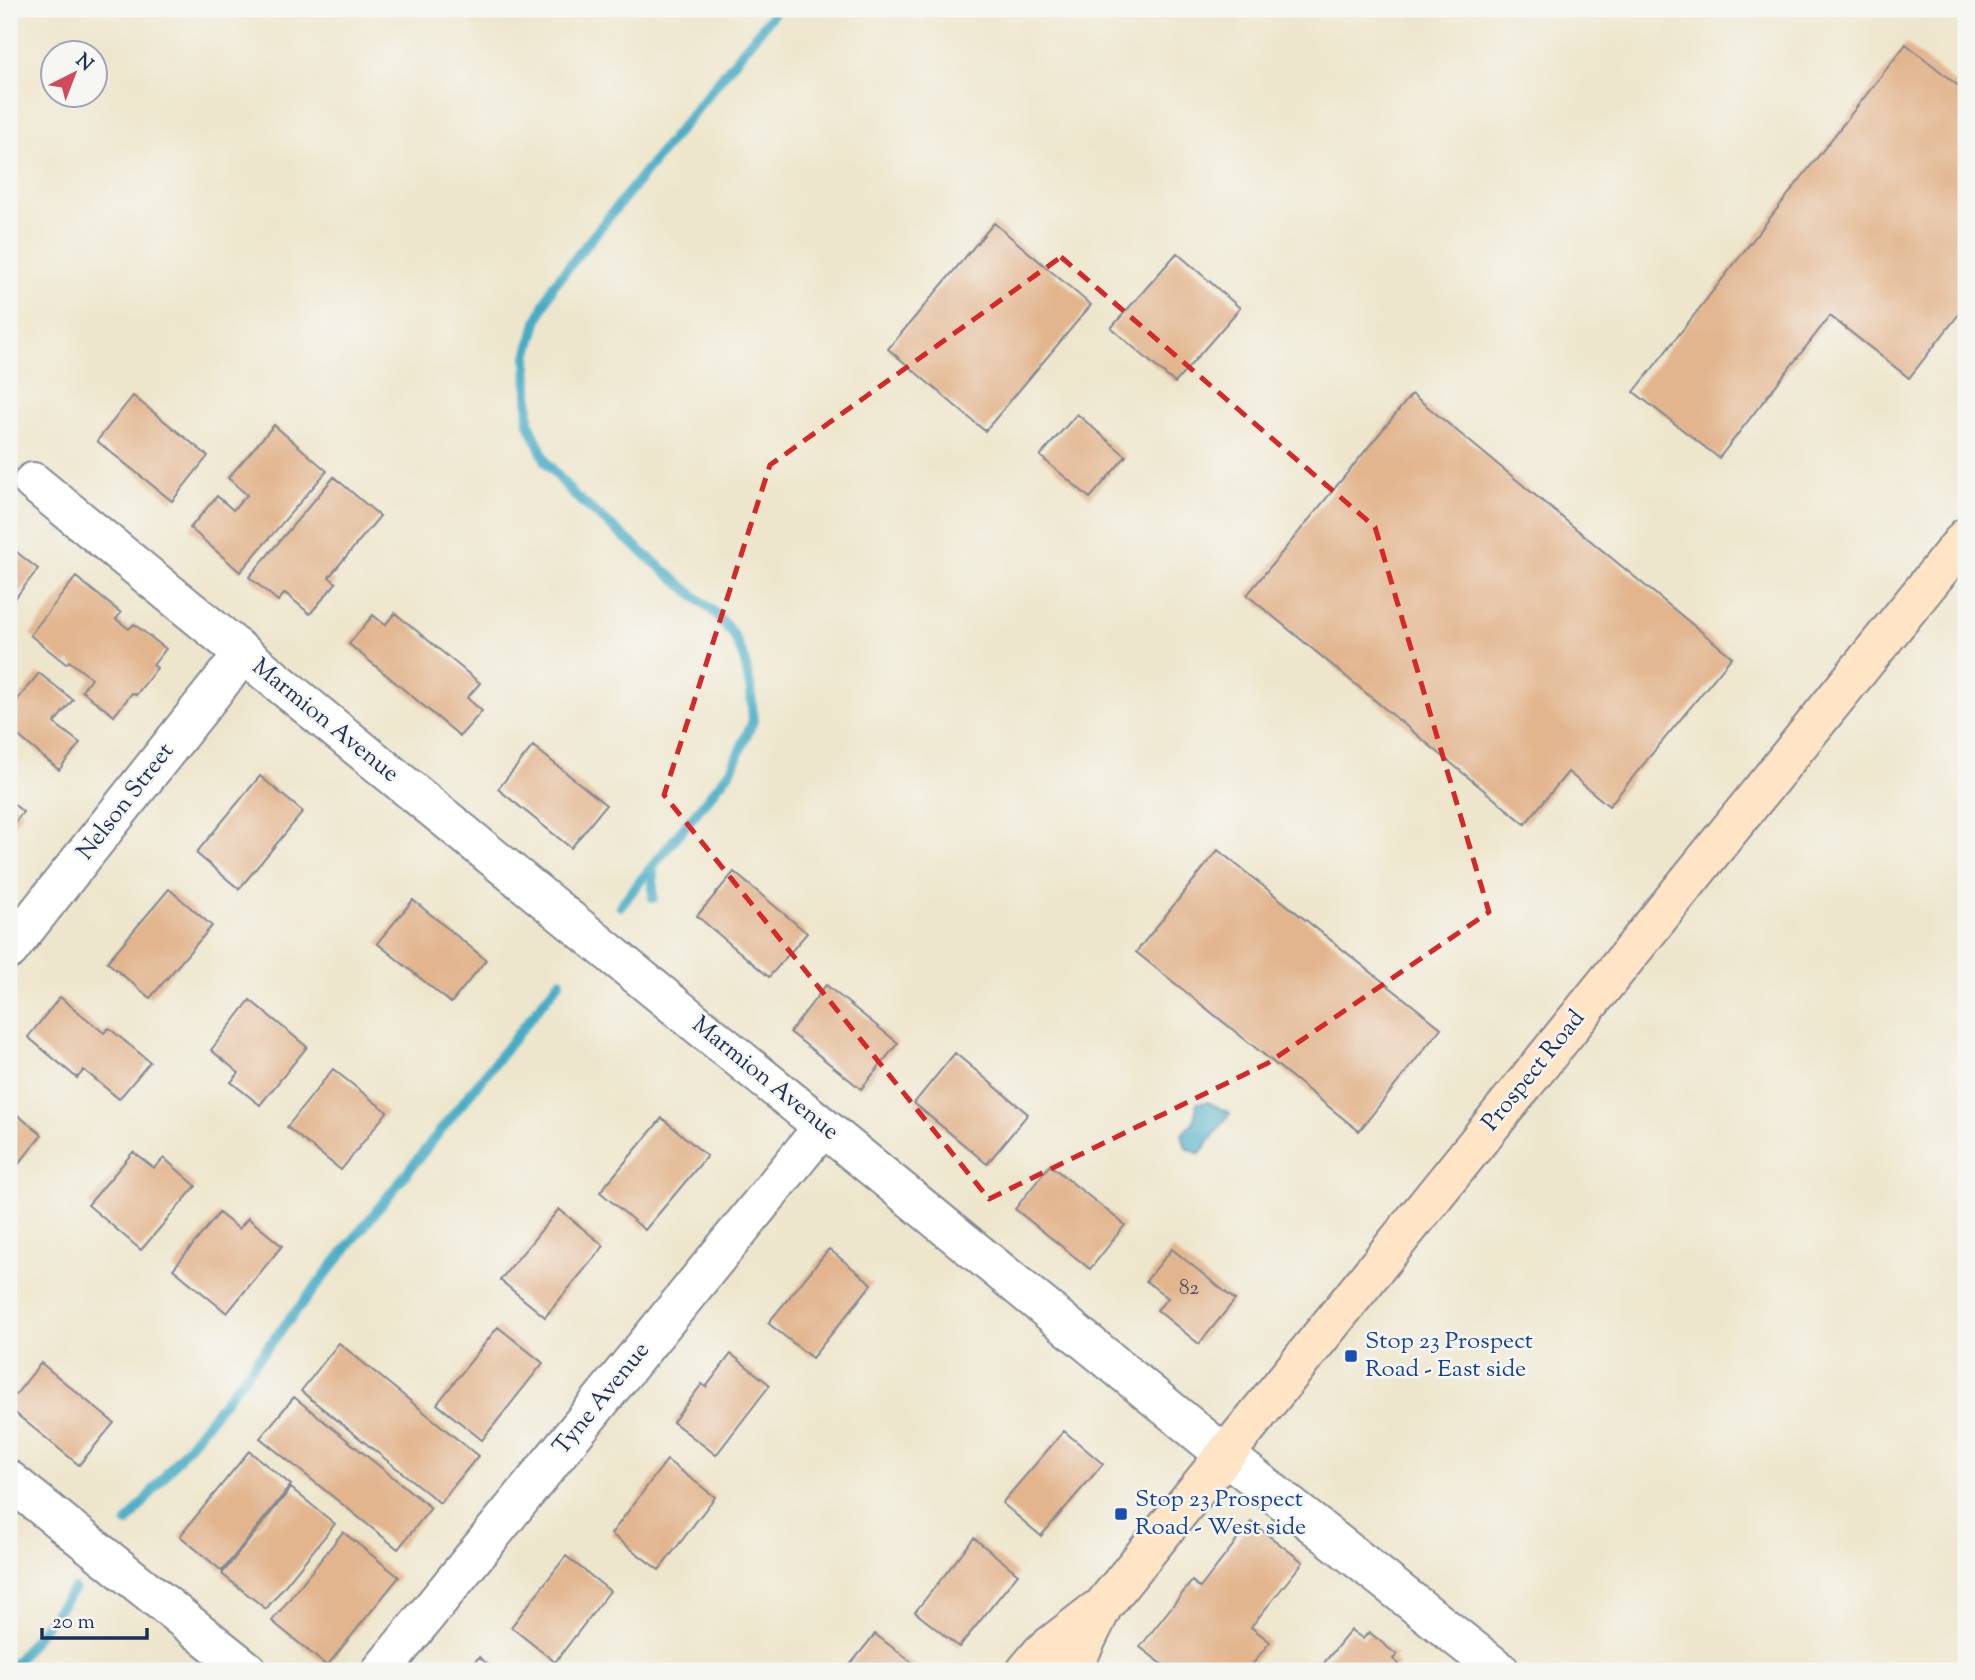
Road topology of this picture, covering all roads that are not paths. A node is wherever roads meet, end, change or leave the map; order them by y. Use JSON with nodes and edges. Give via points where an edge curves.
{"nodes":[{"id":1,"x":33,"y":482,"type":"dead end"},
{"id":2,"x":1966,"y":537,"type":"edge"},
{"id":3,"x":243,"y":654,"type":"junction"},
{"id":4,"x":9,"y":950,"type":"edge"},
{"id":5,"x":823,"y":1127,"type":"junction"},
{"id":6,"x":1224,"y":1454,"type":"junction"},
{"id":7,"x":9,"y":1480,"type":"edge"},
{"id":8,"x":1103,"y":1606,"type":"junction"},
{"id":9,"x":248,"y":1671,"type":"edge"},
{"id":10,"x":381,"y":1671,"type":"edge"},
{"id":11,"x":1026,"y":1671,"type":"edge"},
{"id":12,"x":1071,"y":1671,"type":"edge"},
{"id":13,"x":1500,"y":1671,"type":"edge"}],
"edges":[{"from":1,"to":3,"type":"street","name":"Marmion Avenue"},
{"from":2,"to":6,"type":"main road","name":"Prospect Road"},
{"from":3,"to":4,"type":"street","name":"Nelson Street"},
{"from":3,"to":5,"type":"street","name":"Marmion Avenue"},
{"from":5,"to":6,"type":"street","name":"Marmion Avenue"},
{"from":5,"to":10,"type":"street","name":"Tyne Avenue"},
{"from":6,"to":8,"type":"main road","name":"Prospect Road"},
{"from":6,"to":13,"type":"street","name":"Marmion Avenue"},
{"from":7,"to":9,"type":"street"},
{"from":8,"to":11,"type":"main road","name":"Prospect Road","via":[[1042,1651]]},
{"from":8,"to":12,"type":"main road","name":"Prospect Road"}]}
